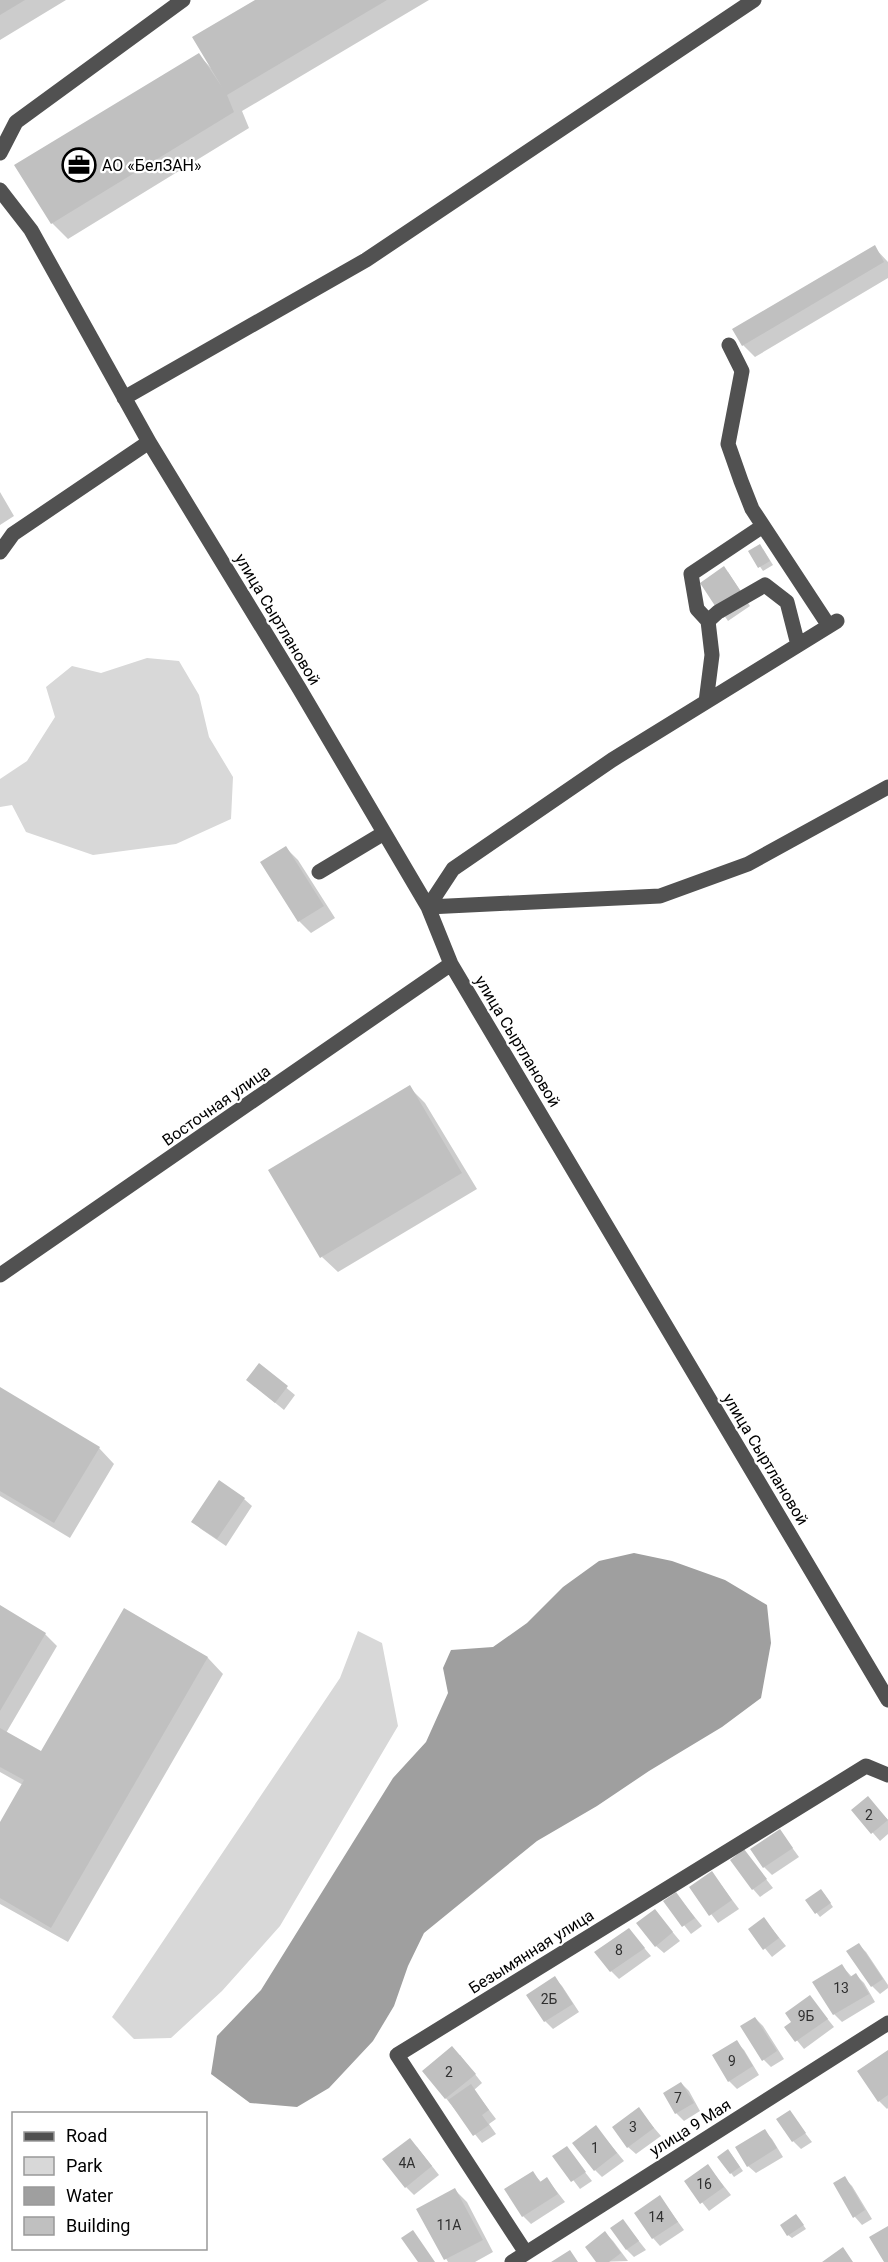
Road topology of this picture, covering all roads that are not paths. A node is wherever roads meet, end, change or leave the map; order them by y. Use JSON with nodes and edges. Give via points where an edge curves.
{"nodes":[{"id":1,"x":183,"y":0,"type":"edge"},
{"id":2,"x":754,"y":0,"type":"edge"},
{"id":3,"x":0,"y":153,"type":"edge"},
{"id":4,"x":0,"y":190,"type":"edge"},
{"id":5,"x":729,"y":345,"type":"dead end"},
{"id":6,"x":124,"y":398,"type":"junction"},
{"id":7,"x":149,"y":442,"type":"junction"},
{"id":8,"x":763,"y":526,"type":"junction"},
{"id":9,"x":0,"y":552,"type":"edge"},
{"id":10,"x":708,"y":621,"type":"junction"},
{"id":11,"x":798,"y":645,"type":"junction"},
{"id":12,"x":706,"y":702,"type":"junction"},
{"id":13,"x":888,"y":787,"type":"edge"},
{"id":14,"x":384,"y":833,"type":"junction"},
{"id":15,"x":319,"y":872,"type":"dead end"},
{"id":16,"x":428,"y":907,"type":"junction"},
{"id":17,"x":452,"y":964,"type":"junction"},
{"id":18,"x":0,"y":1275,"type":"edge"},
{"id":19,"x":888,"y":1700,"type":"edge"},
{"id":20,"x":888,"y":1775,"type":"edge"},
{"id":21,"x":888,"y":2023,"type":"edge"},
{"id":22,"x":525,"y":2253,"type":"junction"},
{"id":23,"x":512,"y":2262,"type":"edge"}],
"edges":[{"from":1,"to":3,"type":"street","via":[[16,122]]},
{"from":2,"to":6,"type":"street","via":[[366,260]]},
{"from":4,"to":6,"type":"street","name":"улица Сыртлановой","via":[[31,230]]},
{"from":5,"to":8,"type":"street","via":[[742,371],[728,444],[752,509]]},
{"from":6,"to":7,"type":"street","name":"улица Сыртлановой"},
{"from":7,"to":9,"type":"street","via":[[13,534]]},
{"from":7,"to":14,"type":"street","name":"улица Сыртлановой"},
{"from":8,"to":10,"type":"street","via":[[691,574],[697,609]]},
{"from":8,"to":11,"type":"street","via":[[833,623]]},
{"from":10,"to":11,"type":"street","via":[[765,585],[787,602]]},
{"from":10,"to":12,"type":"street","via":[[712,656]]},
{"from":11,"to":12,"type":"street"},
{"from":12,"to":16,"type":"street","via":[[612,760],[453,870]]},
{"from":13,"to":16,"type":"street","via":[[748,864],[660,897]]},
{"from":14,"to":15,"type":"street"},
{"from":14,"to":16,"type":"street","name":"улица Сыртлановой"},
{"from":16,"to":17,"type":"street","name":"улица Сыртлановой"},
{"from":17,"to":18,"type":"street","name":"Восточная улица"},
{"from":17,"to":19,"type":"street","name":"улица Сыртлановой"},
{"from":20,"to":22,"type":"street","name":"Безымянная улица","via":[[866,1767],[397,2055]]},
{"from":21,"to":22,"type":"street","name":"улица 9 Мая"},
{"from":22,"to":23,"type":"street","name":"улица 9 Мая"}]}
